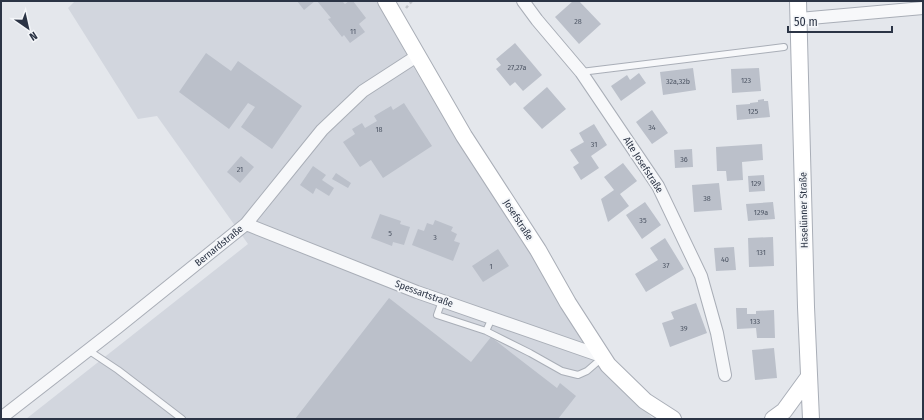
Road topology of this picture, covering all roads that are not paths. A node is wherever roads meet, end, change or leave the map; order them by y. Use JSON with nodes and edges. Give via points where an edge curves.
{"nodes":[{"id":1,"x":386,"y":1,"type":"edge"},
{"id":2,"x":523,"y":1,"type":"edge"},
{"id":3,"x":798,"y":1,"type":"edge"},
{"id":4,"x":923,"y":8,"type":"edge"},
{"id":5,"x":799,"y":19,"type":"junction"},
{"id":6,"x":784,"y":47,"type":"dead end"},
{"id":7,"x":417,"y":56,"type":"junction"},
{"id":8,"x":581,"y":72,"type":"junction"},
{"id":9,"x":246,"y":224,"type":"junction"},
{"id":10,"x":442,"y":301,"type":"junction"},
{"id":11,"x":492,"y":318,"type":"junction"},
{"id":12,"x":486,"y":332,"type":"junction"},
{"id":13,"x":88,"y":350,"type":"junction"},
{"id":14,"x":604,"y":357,"type":"junction"},
{"id":15,"x":725,"y":376,"type":"dead end"},
{"id":16,"x":808,"y":378,"type":"junction"},
{"id":17,"x":1,"y":418,"type":"edge"},
{"id":18,"x":180,"y":419,"type":"edge"},
{"id":19,"x":673,"y":419,"type":"edge"},
{"id":20,"x":773,"y":419,"type":"edge"},
{"id":21,"x":811,"y":419,"type":"edge"}],
"edges":[{"from":1,"to":7,"type":"street","name":"Josefstraße"},
{"from":2,"to":8,"type":"street","name":"Alte Josefstraße"},
{"from":3,"to":5,"type":"street","name":"Haselünner Straße"},
{"from":4,"to":5,"type":"street"},
{"from":5,"to":16,"type":"street","name":"Haselünner Straße"},
{"from":6,"to":8,"type":"lane"},
{"from":7,"to":9,"type":"street","name":"Bernardstraße","via":[[363,92],[322,130]]},
{"from":7,"to":14,"type":"street","name":"Josefstraße","via":[[464,136]]},
{"from":8,"to":15,"type":"street","name":"Alte Josefstraße","via":[[658,186],[701,276],[717,333]]},
{"from":9,"to":10,"type":"street","name":"Spessartstraße"},
{"from":9,"to":13,"type":"street","name":"Bernardstraße"},
{"from":10,"to":11,"type":"street","name":"Spessartstraße"},
{"from":10,"to":12,"type":"lane","via":[[437,315]]},
{"from":11,"to":12,"type":"lane"},
{"from":11,"to":14,"type":"street","name":"Spessartstraße"},
{"from":12,"to":14,"type":"lane","via":[[562,371],[578,375]]},
{"from":13,"to":17,"type":"street","name":"Bernardstraße"},
{"from":13,"to":18,"type":"lane"},
{"from":14,"to":19,"type":"street","name":"Josefstraße","via":[[645,401]]},
{"from":16,"to":20,"type":"street","via":[[784,411]]},
{"from":16,"to":21,"type":"street","name":"Haselünner Straße"}]}
